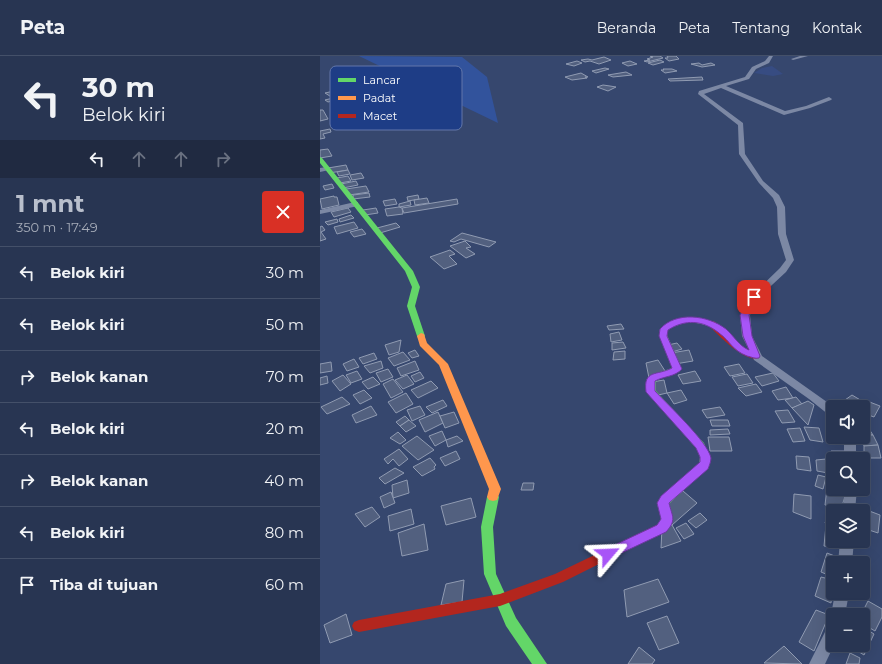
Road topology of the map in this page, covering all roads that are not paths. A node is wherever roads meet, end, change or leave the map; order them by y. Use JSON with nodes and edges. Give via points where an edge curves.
{"nodes":[{"id":1,"x":770,"y":56,"type":"edge"},
{"id":2,"x":806,"y":56,"type":"edge"},
{"id":3,"x":793,"y":59,"type":"dead end"},
{"id":4,"x":721,"y":86,"type":"junction"},
{"id":5,"x":829,"y":99,"type":"dead end"},
{"id":6,"x":320,"y":159,"type":"edge"},
{"id":7,"x":323,"y":170,"type":"edge"},
{"id":8,"x":355,"y":204,"type":"junction"},
{"id":9,"x":320,"y":212,"type":"edge"},
{"id":10,"x":756,"y":356,"type":"junction"},
{"id":11,"x":826,"y":406,"type":"edge"},
{"id":12,"x":500,"y":600,"type":"junction"},
{"id":13,"x":359,"y":626,"type":"dead end"},
{"id":14,"x":826,"y":645,"type":"edge"},
{"id":15,"x":540,"y":664,"type":"edge"},
{"id":16,"x":817,"y":664,"type":"edge"}],
"edges":[{"from":1,"to":4,"type":"street","via":[[767,62],[754,68],[747,78]]},
{"from":2,"to":3,"type":"street"},
{"from":4,"to":5,"type":"street","via":[[784,113]]},
{"from":4,"to":10,"type":"street","via":[[704,90],[701,92],[702,96],[741,124],[742,154],[781,207],[782,234],[790,260],[754,297],[745,315],[747,336]]},
{"from":6,"to":7,"type":"street"},
{"from":7,"to":8,"type":"street"},
{"from":8,"to":9,"type":"street"},
{"from":8,"to":12,"type":"street","via":[[409,271],[416,287],[411,306],[423,344],[442,364],[495,489],[487,527],[490,574]]},
{"from":10,"to":11,"type":"street"},
{"from":10,"to":12,"type":"street","via":[[740,350],[722,331],[708,322],[693,319],[680,321],[664,329],[663,336],[677,369],[651,380],[651,392],[700,446],[705,457],[704,466],[665,500],[663,503],[667,523],[662,528],[559,578]]},
{"from":12,"to":13,"type":"street"},
{"from":12,"to":15,"type":"street","via":[[511,622]]},
{"from":14,"to":16,"type":"street"}]}
